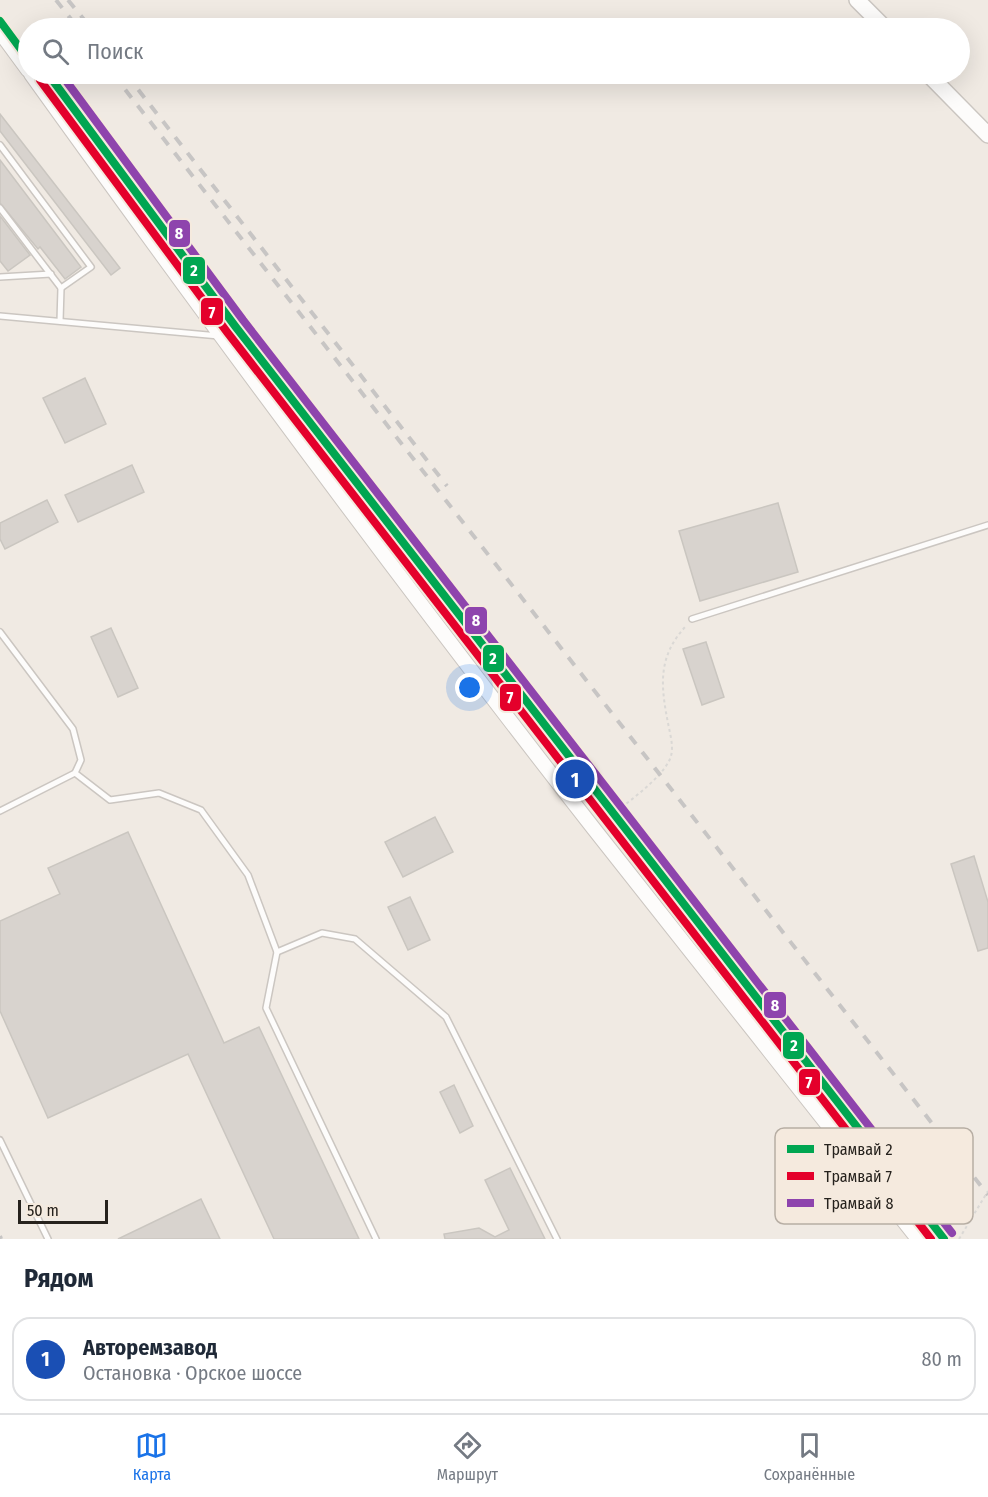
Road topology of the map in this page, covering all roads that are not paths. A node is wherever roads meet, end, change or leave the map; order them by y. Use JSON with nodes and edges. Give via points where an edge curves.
{"nodes":[{"id":1,"x":857,"y":0,"type":"edge"},
{"id":2,"x":875,"y":18,"type":"edge"},
{"id":3,"x":0,"y":32,"type":"edge"},
{"id":4,"x":18,"y":56,"type":"edge"},
{"id":5,"x":39,"y":84,"type":"edge"},
{"id":6,"x":938,"y":84,"type":"edge"},
{"id":7,"x":988,"y":135,"type":"edge"},
{"id":8,"x":0,"y":145,"type":"edge"},
{"id":9,"x":0,"y":208,"type":"edge"},
{"id":10,"x":51,"y":274,"type":"junction"},
{"id":11,"x":1,"y":276,"type":"edge"},
{"id":12,"x":62,"y":288,"type":"junction"},
{"id":13,"x":0,"y":316,"type":"edge"},
{"id":14,"x":60,"y":321,"type":"junction"},
{"id":15,"x":219,"y":336,"type":"junction"},
{"id":16,"x":988,"y":525,"type":"edge"},
{"id":17,"x":692,"y":620,"type":"road end"},
{"id":18,"x":0,"y":632,"type":"edge"},
{"id":19,"x":75,"y":773,"type":"junction"},
{"id":20,"x":0,"y":811,"type":"edge"},
{"id":21,"x":277,"y":952,"type":"junction"},
{"id":22,"x":830,"y":1128,"type":"edge"},
{"id":23,"x":0,"y":1140,"type":"edge"},
{"id":24,"x":906,"y":1224,"type":"edge"},
{"id":25,"x":48,"y":1239,"type":"edge"},
{"id":26,"x":376,"y":1239,"type":"edge"},
{"id":27,"x":556,"y":1239,"type":"edge"},
{"id":28,"x":918,"y":1239,"type":"edge"}],
"edges":[{"from":1,"to":2,"type":"main road"},
{"from":3,"to":4,"type":"street"},
{"from":5,"to":15,"type":"street"},
{"from":6,"to":7,"type":"main road"},
{"from":8,"to":12,"type":"lane","via":[[91,267]]},
{"from":9,"to":10,"type":"lane"},
{"from":10,"to":11,"type":"lane"},
{"from":10,"to":12,"type":"lane"},
{"from":12,"to":14,"type":"lane"},
{"from":13,"to":14,"type":"lane"},
{"from":14,"to":15,"type":"lane"},
{"from":15,"to":22,"type":"street","via":[[594,829]]},
{"from":16,"to":17,"type":"lane"},
{"from":18,"to":19,"type":"lane","via":[[73,729],[81,760]]},
{"from":19,"to":20,"type":"lane"},
{"from":19,"to":21,"type":"lane","via":[[110,800],[159,793],[201,810],[248,875]]},
{"from":21,"to":26,"type":"lane","via":[[266,1008]]},
{"from":21,"to":27,"type":"lane","via":[[322,933],[355,939],[446,1017]]},
{"from":23,"to":25,"type":"lane"},
{"from":24,"to":28,"type":"street"}]}
